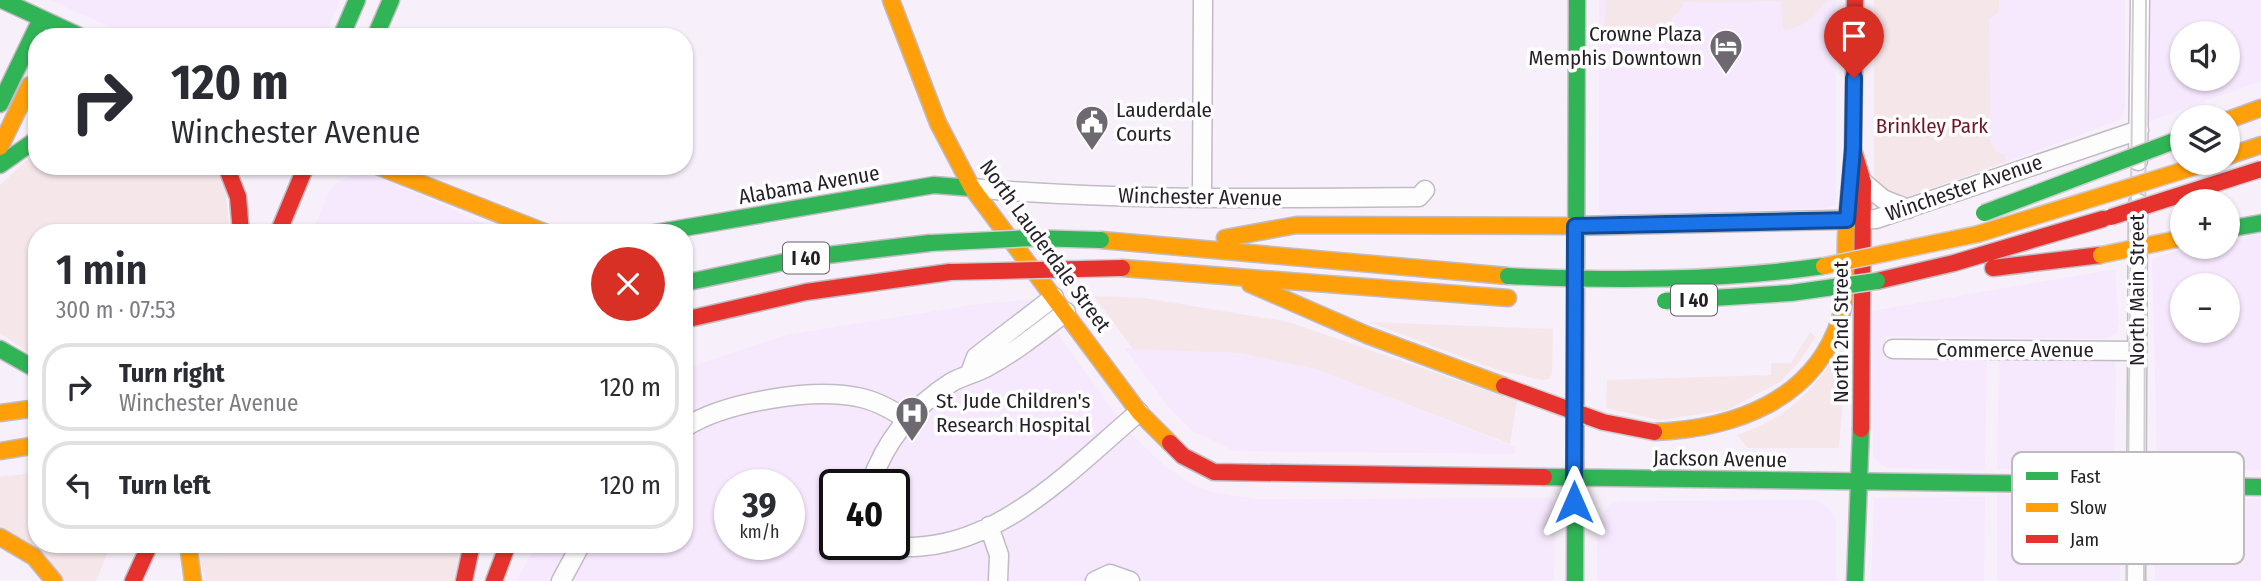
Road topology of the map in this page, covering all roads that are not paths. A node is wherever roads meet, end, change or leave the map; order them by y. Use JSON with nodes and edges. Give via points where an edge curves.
{"nodes":[{"id":1,"x":2,"y":0,"type":"edge"},
{"id":2,"x":356,"y":0,"type":"edge"},
{"id":3,"x":391,"y":0,"type":"edge"},
{"id":4,"x":891,"y":0,"type":"edge"},
{"id":5,"x":1203,"y":0,"type":"edge"},
{"id":6,"x":1577,"y":0,"type":"edge"},
{"id":7,"x":1854,"y":0,"type":"edge"},
{"id":8,"x":2140,"y":0,"type":"edge"},
{"id":9,"x":41,"y":19,"type":"junction"},
{"id":10,"x":37,"y":28,"type":"edge"},
{"id":11,"x":51,"y":28,"type":"edge"},
{"id":12,"x":345,"y":28,"type":"edge"},
{"id":13,"x":379,"y":28,"type":"edge"},
{"id":14,"x":28,"y":46,"type":"edge"},
{"id":15,"x":28,"y":90,"type":"edge"},
{"id":16,"x":0,"y":104,"type":"edge"},
{"id":17,"x":2261,"y":108,"type":"edge"},
{"id":18,"x":2240,"y":116,"type":"edge"},
{"id":19,"x":2139,"y":130,"type":"junction"},
{"id":20,"x":2170,"y":142,"type":"edge"},
{"id":21,"x":28,"y":145,"type":"edge"},
{"id":22,"x":2261,"y":145,"type":"edge"},
{"id":23,"x":0,"y":147,"type":"edge"},
{"id":24,"x":1853,"y":149,"type":"junction"},
{"id":25,"x":2240,"y":152,"type":"edge"},
{"id":26,"x":0,"y":165,"type":"edge"},
{"id":27,"x":2261,"y":169,"type":"edge"},
{"id":28,"x":229,"y":175,"type":"edge"},
{"id":29,"x":302,"y":175,"type":"edge"},
{"id":30,"x":399,"y":175,"type":"edge"},
{"id":31,"x":2170,"y":175,"type":"edge"},
{"id":32,"x":1863,"y":182,"type":"junction"},
{"id":33,"x":972,"y":188,"type":"junction"},
{"id":34,"x":1425,"y":190,"type":"dead end"},
{"id":35,"x":1202,"y":197,"type":"junction"},
{"id":36,"x":1908,"y":209,"type":"junction"},
{"id":37,"x":1855,"y":220,"type":"junction"},
{"id":38,"x":2261,"y":223,"type":"edge"},
{"id":39,"x":240,"y":224,"type":"edge"},
{"id":40,"x":282,"y":224,"type":"edge"},
{"id":41,"x":520,"y":224,"type":"edge"},
{"id":42,"x":693,"y":226,"type":"edge"},
{"id":43,"x":1575,"y":226,"type":"junction"},
{"id":44,"x":2240,"y":227,"type":"edge"},
{"id":45,"x":2170,"y":241,"type":"edge"},
{"id":46,"x":1185,"y":246,"type":"junction"},
{"id":47,"x":1854,"y":261,"type":"junction"},
{"id":48,"x":1226,"y":274,"type":"junction"},
{"id":49,"x":693,"y":281,"type":"edge"},
{"id":50,"x":1877,"y":281,"type":"junction"},
{"id":51,"x":1054,"y":297,"type":"junction"},
{"id":52,"x":1516,"y":298,"type":"dead end"},
{"id":53,"x":1560,"y":300,"type":"dead end"},
{"id":54,"x":1598,"y":301,"type":"dead end"},
{"id":55,"x":1648,"y":301,"type":"dead end"},
{"id":56,"x":738,"y":307,"type":"junction"},
{"id":57,"x":1066,"y":312,"type":"junction"},
{"id":58,"x":693,"y":318,"type":"edge"},
{"id":59,"x":693,"y":330,"type":"edge"},
{"id":60,"x":0,"y":349,"type":"edge"},
{"id":61,"x":1892,"y":349,"type":"dead end"},
{"id":62,"x":2137,"y":351,"type":"junction"},
{"id":63,"x":28,"y":365,"type":"edge"},
{"id":64,"x":971,"y":373,"type":"junction"},
{"id":65,"x":28,"y":409,"type":"edge"},
{"id":66,"x":1139,"y":412,"type":"junction"},
{"id":67,"x":0,"y":413,"type":"edge"},
{"id":68,"x":906,"y":419,"type":"junction"},
{"id":69,"x":693,"y":424,"type":"edge"},
{"id":70,"x":28,"y":446,"type":"edge"},
{"id":71,"x":0,"y":451,"type":"edge"},
{"id":72,"x":2136,"y":452,"type":"edge"},
{"id":73,"x":1183,"y":456,"type":"joint"},
{"id":74,"x":876,"y":469,"type":"edge"},
{"id":75,"x":1574,"y":476,"type":"junction"},
{"id":76,"x":1859,"y":483,"type":"junction"},
{"id":77,"x":2012,"y":484,"type":"edge"},
{"id":78,"x":989,"y":526,"type":"junction"},
{"id":79,"x":0,"y":537,"type":"edge"},
{"id":80,"x":910,"y":547,"type":"edge"},
{"id":81,"x":146,"y":553,"type":"edge"},
{"id":82,"x":189,"y":553,"type":"edge"},
{"id":83,"x":470,"y":553,"type":"edge"},
{"id":84,"x":505,"y":553,"type":"edge"},
{"id":85,"x":576,"y":553,"type":"edge"},
{"id":86,"x":54,"y":581,"type":"edge"},
{"id":87,"x":133,"y":581,"type":"edge"},
{"id":88,"x":193,"y":581,"type":"edge"},
{"id":89,"x":464,"y":581,"type":"edge"},
{"id":90,"x":494,"y":581,"type":"edge"},
{"id":91,"x":561,"y":581,"type":"edge"},
{"id":92,"x":998,"y":581,"type":"edge"},
{"id":93,"x":1095,"y":581,"type":"edge"},
{"id":94,"x":1130,"y":581,"type":"edge"},
{"id":95,"x":1575,"y":581,"type":"edge"},
{"id":96,"x":1855,"y":581,"type":"edge"}],
"edges":[{"from":1,"to":9,"type":"main road"},
{"from":2,"to":12,"type":"main road"},
{"from":3,"to":13,"type":"main road"},
{"from":4,"to":33,"type":"main road","name":"North Lauderdale Street","via":[[938,123]]},
{"from":5,"to":35,"type":"street"},
{"from":6,"to":43,"type":"main road"},
{"from":7,"to":24,"type":"main road","name":"North 2nd Street"},
{"from":8,"to":19,"type":"street","name":"North Main Street"},
{"from":9,"to":10,"type":"main road"},
{"from":9,"to":11,"type":"main road"},
{"from":14,"to":16,"type":"main road"},
{"from":15,"to":23,"type":"main road"},
{"from":17,"to":18,"type":"main road"},
{"from":19,"to":36,"type":"street","name":"Winchester Avenue"},
{"from":19,"to":62,"type":"street","name":"North Main Street"},
{"from":20,"to":47,"type":"main road","bridge":true},
{"from":21,"to":26,"type":"main road"},
{"from":22,"to":25,"type":"main road"},
{"from":24,"to":32,"type":"main road","name":"North 2nd Street"},
{"from":24,"to":37,"type":"main road"},
{"from":27,"to":50,"type":"main road","number":"I 40","bridge":true,"via":[[2004,249]]},
{"from":28,"to":39,"type":"main road","via":[[238,197]]},
{"from":29,"to":40,"type":"main road"},
{"from":30,"to":41,"type":"main road"},
{"from":31,"to":47,"type":"main road","number":"I 40","bridge":true,"via":[[2025,222]]},
{"from":32,"to":36,"type":"street","via":[[1883,199]]},
{"from":32,"to":37,"type":"main road","name":"North 2nd Street"},
{"from":33,"to":35,"type":"street","name":"Winchester Avenue"},
{"from":33,"to":42,"type":"main road","name":"Alabama Avenue","via":[[934,185]]},
{"from":33,"to":51,"type":"main road","name":"North Lauderdale Street"},
{"from":34,"to":35,"type":"street","name":"Winchester Avenue","via":[[1419,197]]},
{"from":36,"to":37,"type":"street","name":"Winchester Avenue"},
{"from":37,"to":43,"type":"street","name":"Winchester Avenue"},
{"from":37,"to":48,"type":"main road","bridge":true,"via":[[1841,318],[1823,356],[1780,399],[1743,419],[1703,430],[1654,432],[1603,422],[1367,335]]},
{"from":37,"to":76,"type":"main road","name":"North 2nd Street","via":[[1864,347]]},
{"from":38,"to":44,"type":"main road"},
{"from":43,"to":46,"type":"main road","via":[[1297,225]]},
{"from":43,"to":75,"type":"main road"},
{"from":45,"to":50,"type":"main road","bridge":true,"via":[[2101,255]]},
{"from":46,"to":47,"type":"main road","number":"I 40","bridge":true,"via":[[1584,280],[1689,279]]},
{"from":46,"to":49,"type":"main road","number":"I 40","bridge":true,"via":[[1033,238],[930,243],[803,258]]},
{"from":48,"to":52,"type":"main road","number":"I 40"},
{"from":48,"to":56,"type":"main road","number":"I 40","bridge":true,"via":[[1122,268],[950,272],[806,292]]},
{"from":50,"to":55,"type":"main road","number":"I 40","bridge":true,"via":[[1791,293]]},
{"from":51,"to":57,"type":"main road","name":"North Lauderdale Street"},
{"from":51,"to":64,"type":"street","via":[[976,357]]},
{"from":53,"to":54,"type":"main road"},
{"from":56,"to":58,"type":"main road","number":"I 40"},
{"from":56,"to":59,"type":"main road"},
{"from":57,"to":64,"type":"street","via":[[1023,345]]},
{"from":57,"to":66,"type":"main road","name":"North Lauderdale Street"},
{"from":60,"to":63,"type":"main road"},
{"from":61,"to":62,"type":"street","name":"Commerce Avenue"},
{"from":62,"to":72,"type":"street","name":"North Main Street"},
{"from":64,"to":68,"type":"street"},
{"from":65,"to":67,"type":"main road"},
{"from":66,"to":73,"type":"main road","name":"North Lauderdale Street"},
{"from":66,"to":78,"type":"street","via":[[1032,501]]},
{"from":68,"to":69,"type":"street","via":[[858,397],[817,394],[730,408]]},
{"from":68,"to":74,"type":"street"},
{"from":70,"to":71,"type":"main road"},
{"from":73,"to":75,"type":"main road","name":"Jackson Avenue","via":[[1204,469],[1225,474]]},
{"from":75,"to":76,"type":"main road","name":"Jackson Avenue"},
{"from":75,"to":95,"type":"main road"},
{"from":76,"to":77,"type":"main road","name":"Jackson Avenue"},
{"from":76,"to":96,"type":"main road","name":"North 2nd Street"},
{"from":78,"to":80,"type":"street","via":[[951,543]]},
{"from":78,"to":92,"type":"street","via":[[999,555]]},
{"from":79,"to":86,"type":"main road","via":[[34,557]]},
{"from":81,"to":87,"type":"main road"},
{"from":82,"to":88,"type":"main road"},
{"from":83,"to":89,"type":"main road"},
{"from":84,"to":90,"type":"main road"},
{"from":85,"to":91,"type":"street"},
{"from":93,"to":94,"type":"street","via":[[1110,574]]}]}
